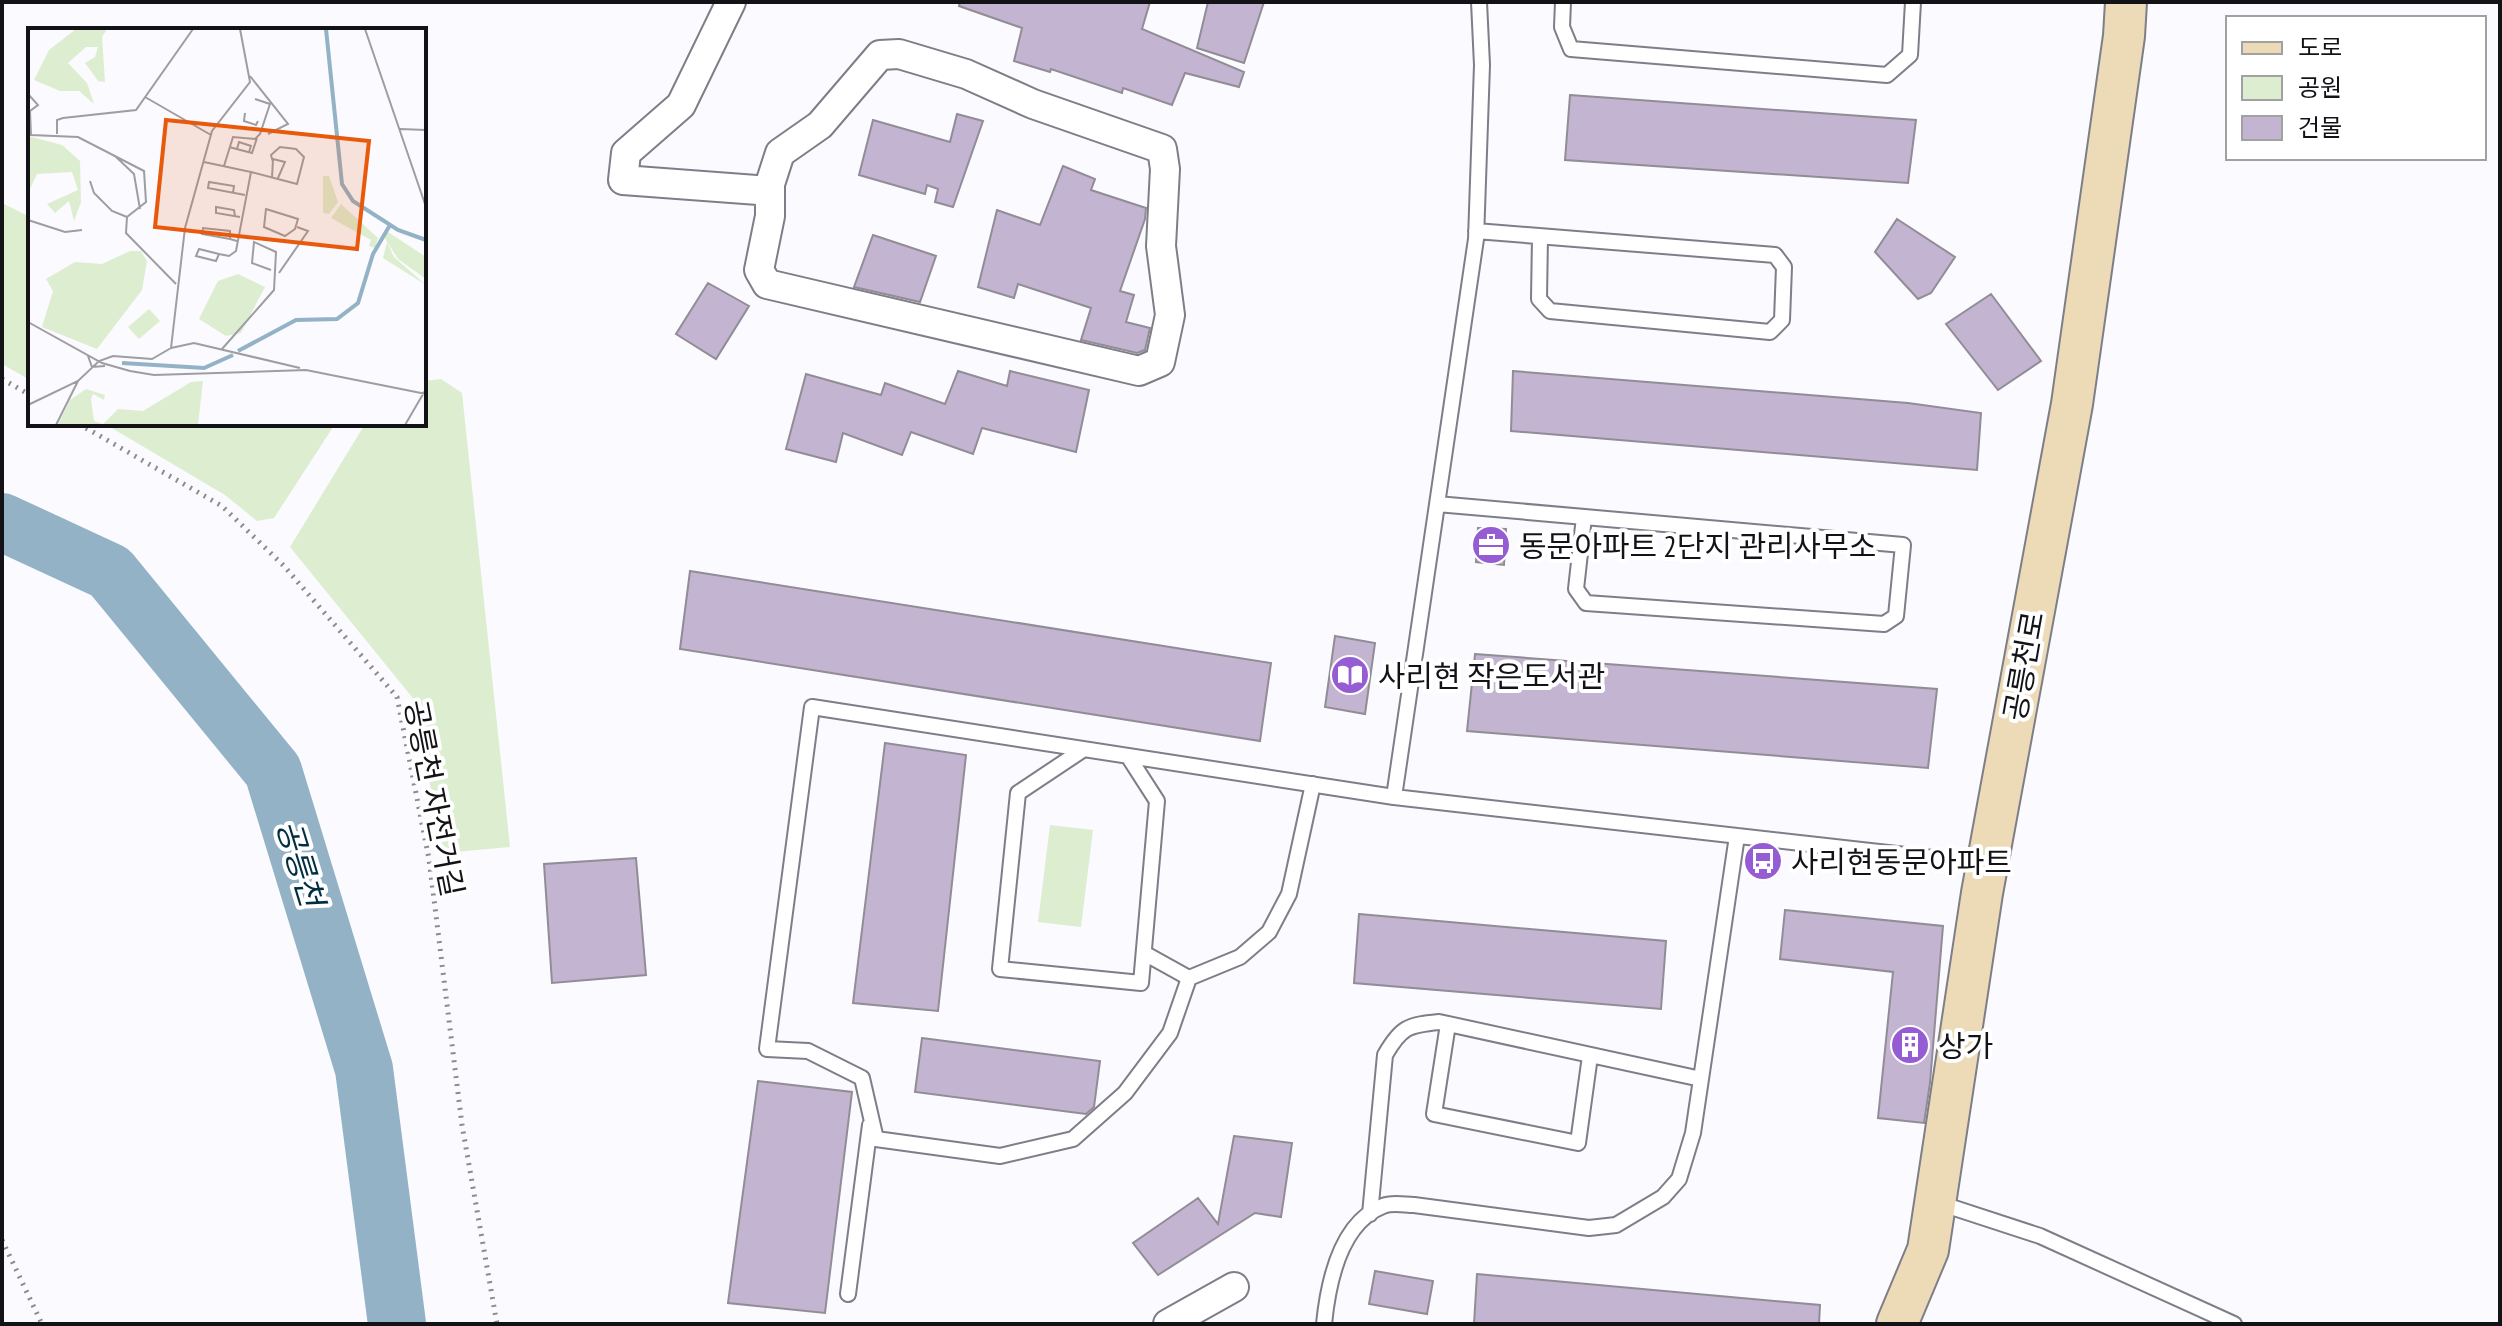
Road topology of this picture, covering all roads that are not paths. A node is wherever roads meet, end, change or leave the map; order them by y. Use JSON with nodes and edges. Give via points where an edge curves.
{"nodes":[{"id":1,"x":731,"y":2,"type":"edge"},
{"id":2,"x":1479,"y":2,"type":"edge"},
{"id":3,"x":1563,"y":2,"type":"edge"},
{"id":4,"x":1913,"y":2,"type":"edge"},
{"id":5,"x":2126,"y":2,"type":"edge"},
{"id":6,"x":770,"y":191,"type":"junction"},
{"id":7,"x":1476,"y":231,"type":"junction"},
{"id":8,"x":1540,"y":237,"type":"junction"},
{"id":9,"x":1437,"y":504,"type":"junction"},
{"id":10,"x":1584,"y":517,"type":"junction"},
{"id":11,"x":1084,"y":749,"type":"junction"},
{"id":12,"x":1128,"y":756,"type":"junction"},
{"id":13,"x":1313,"y":784,"type":"junction"},
{"id":14,"x":1394,"y":797,"type":"junction"},
{"id":15,"x":1737,"y":836,"type":"junction"},
{"id":16,"x":1987,"y":864,"type":"junction"},
{"id":17,"x":1144,"y":953,"type":"junction"},
{"id":18,"x":1189,"y":978,"type":"junction"},
{"id":19,"x":1448,"y":1024,"type":"junction"},
{"id":20,"x":1590,"y":1056,"type":"junction"},
{"id":21,"x":1701,"y":1079,"type":"junction"},
{"id":22,"x":871,"y":1117,"type":"junction"},
{"id":23,"x":1935,"y":1201,"type":"junction"},
{"id":24,"x":1370,"y":1214,"type":"junction"},
{"id":25,"x":1234,"y":1287,"type":"dead end"},
{"id":26,"x":848,"y":1294,"type":"dead end"},
{"id":27,"x":1168,"y":1324,"type":"edge"},
{"id":28,"x":1324,"y":1324,"type":"edge"},
{"id":29,"x":1897,"y":1324,"type":"edge"},
{"id":30,"x":2234,"y":1324,"type":"edge"}],
"edges":[{"from":1,"to":6,"type":"street","via":[[681,105],[626,153],[623,180]]},
{"from":2,"to":7,"type":"lane"},
{"from":3,"to":4,"type":"lane","via":[[1562,27],[1571,49],[1887,75],[1910,55]]},
{"from":5,"to":16,"type":"street","name":"공릉천로","via":[[2072,404]]},
{"from":6,"to":6,"type":"street","via":[[759,270],[767,284],[1139,371],[1160,362],[1170,315],[1161,246],[1162,149],[1033,104],[966,74],[899,54],[880,55],[820,125],[780,153]]},
{"from":7,"to":8,"type":"lane"},
{"from":7,"to":9,"type":"lane"},
{"from":8,"to":8,"type":"lane","via":[[1775,255],[1784,267],[1782,320],[1770,332],[1550,311],[1539,299]]},
{"from":9,"to":10,"type":"lane"},
{"from":9,"to":14,"type":"lane"},
{"from":10,"to":10,"type":"lane","via":[[1903,545],[1896,616],[1884,624],[1586,603],[1576,589]]},
{"from":11,"to":12,"type":"lane"},
{"from":11,"to":17,"type":"lane","via":[[1018,793],[1000,969],[1141,983]]},
{"from":11,"to":22,"type":"lane","via":[[812,707],[767,1049],[808,1051],[862,1078]]},
{"from":12,"to":13,"type":"lane"},
{"from":12,"to":17,"type":"lane","via":[[1157,801]]},
{"from":13,"to":14,"type":"lane"},
{"from":13,"to":18,"type":"lane","via":[[1289,894],[1269,932],[1240,957]]},
{"from":14,"to":15,"type":"lane"},
{"from":15,"to":16,"type":"lane"},
{"from":15,"to":21,"type":"lane"},
{"from":16,"to":23,"type":"street","name":"공릉천로"},
{"from":17,"to":18,"type":"lane"},
{"from":18,"to":22,"type":"lane","via":[[1170,1033],[1125,1093],[1073,1139],[1000,1156],[876,1139]]},
{"from":19,"to":20,"type":"lane"},
{"from":19,"to":20,"type":"lane","via":[[1434,1114],[1578,1143]]},
{"from":19,"to":24,"type":"lane","via":[[1409,1025],[1385,1055]]},
{"from":20,"to":21,"type":"lane"},
{"from":21,"to":24,"type":"lane","via":[[1679,1179],[1663,1197],[1616,1225],[1589,1228],[1414,1205],[1385,1204]]},
{"from":22,"to":26,"type":"lane"},
{"from":23,"to":29,"type":"street","name":"공릉천로","via":[[1928,1250]]},
{"from":23,"to":30,"type":"lane","via":[[2040,1236]]},
{"from":24,"to":28,"type":"lane","via":[[1357,1226],[1335,1268]]},
{"from":25,"to":27,"type":"street"}]}
